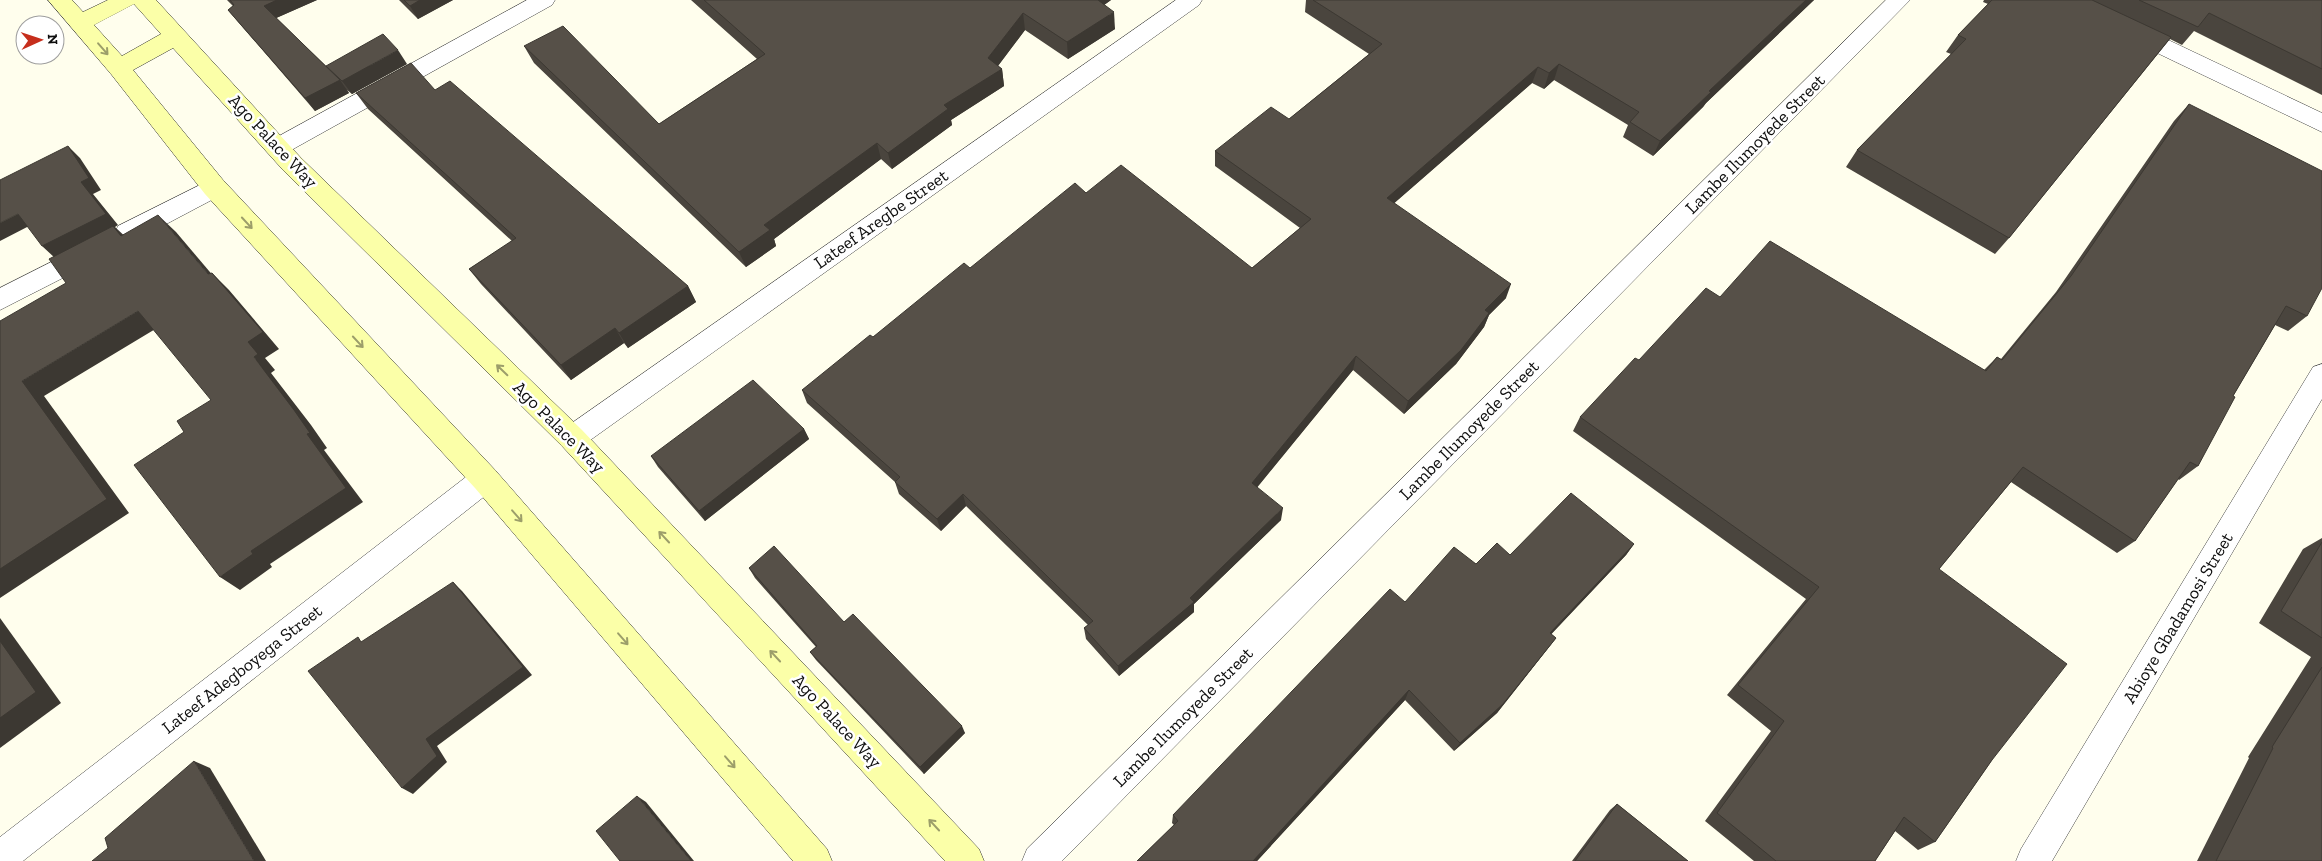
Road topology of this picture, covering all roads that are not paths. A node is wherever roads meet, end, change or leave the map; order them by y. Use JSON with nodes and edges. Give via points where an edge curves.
{"nodes":[{"id":1,"x":59,"y":0,"type":"edge"},
{"id":2,"x":126,"y":0,"type":"edge"},
{"id":3,"x":143,"y":0,"type":"edge"},
{"id":4,"x":544,"y":0,"type":"edge"},
{"id":5,"x":1191,"y":0,"type":"edge"},
{"id":6,"x":1898,"y":0,"type":"edge"},
{"id":7,"x":2065,"y":0,"type":"edge"},
{"id":8,"x":80,"y":23,"type":"junction"},
{"id":9,"x":176,"y":36,"type":"junction"},
{"id":10,"x":119,"y":68,"type":"junction"},
{"id":11,"x":2322,"y":123,"type":"edge"},
{"id":12,"x":278,"y":147,"type":"junction"},
{"id":13,"x":214,"y":187,"type":"junction"},
{"id":14,"x":0,"y":300,"type":"edge"},
{"id":15,"x":2322,"y":375,"type":"edge"},
{"id":16,"x":572,"y":438,"type":"junction"},
{"id":17,"x":485,"y":479,"type":"junction"},
{"id":18,"x":0,"y":858,"type":"edge"},
{"id":19,"x":815,"y":861,"type":"edge"},
{"id":20,"x":968,"y":861,"type":"edge"},
{"id":21,"x":1039,"y":861,"type":"edge"},
{"id":22,"x":2033,"y":861,"type":"edge"}],
"edges":[{"from":1,"to":8,"type":"main road"},
{"from":2,"to":8,"type":"main road"},
{"from":3,"to":9,"type":"main road","name":"Ago Palace Way"},
{"from":4,"to":12,"type":"street"},
{"from":5,"to":16,"type":"street","name":"Lateef Aregbe Street"},
{"from":6,"to":21,"type":"street","name":"Lambe Ilumoyede Street"},
{"from":7,"to":11,"type":"street"},
{"from":8,"to":10,"type":"main road","one_way":true},
{"from":9,"to":10,"type":"main road"},
{"from":9,"to":12,"type":"main road","name":"Ago Palace Way"},
{"from":10,"to":13,"type":"main road"},
{"from":16,"to":12,"type":"main road","name":"Ago Palace Way","one_way":true},
{"from":13,"to":14,"type":"street"},
{"from":13,"to":17,"type":"main road","one_way":true},
{"from":15,"to":22,"type":"street","name":"Abioye Gbadamosi Street"},
{"from":20,"to":16,"type":"main road","name":"Ago Palace Way","one_way":true},
{"from":17,"to":18,"type":"street","name":"Lateef Adegboyega Street"},
{"from":17,"to":19,"type":"main road","one_way":true}]}
